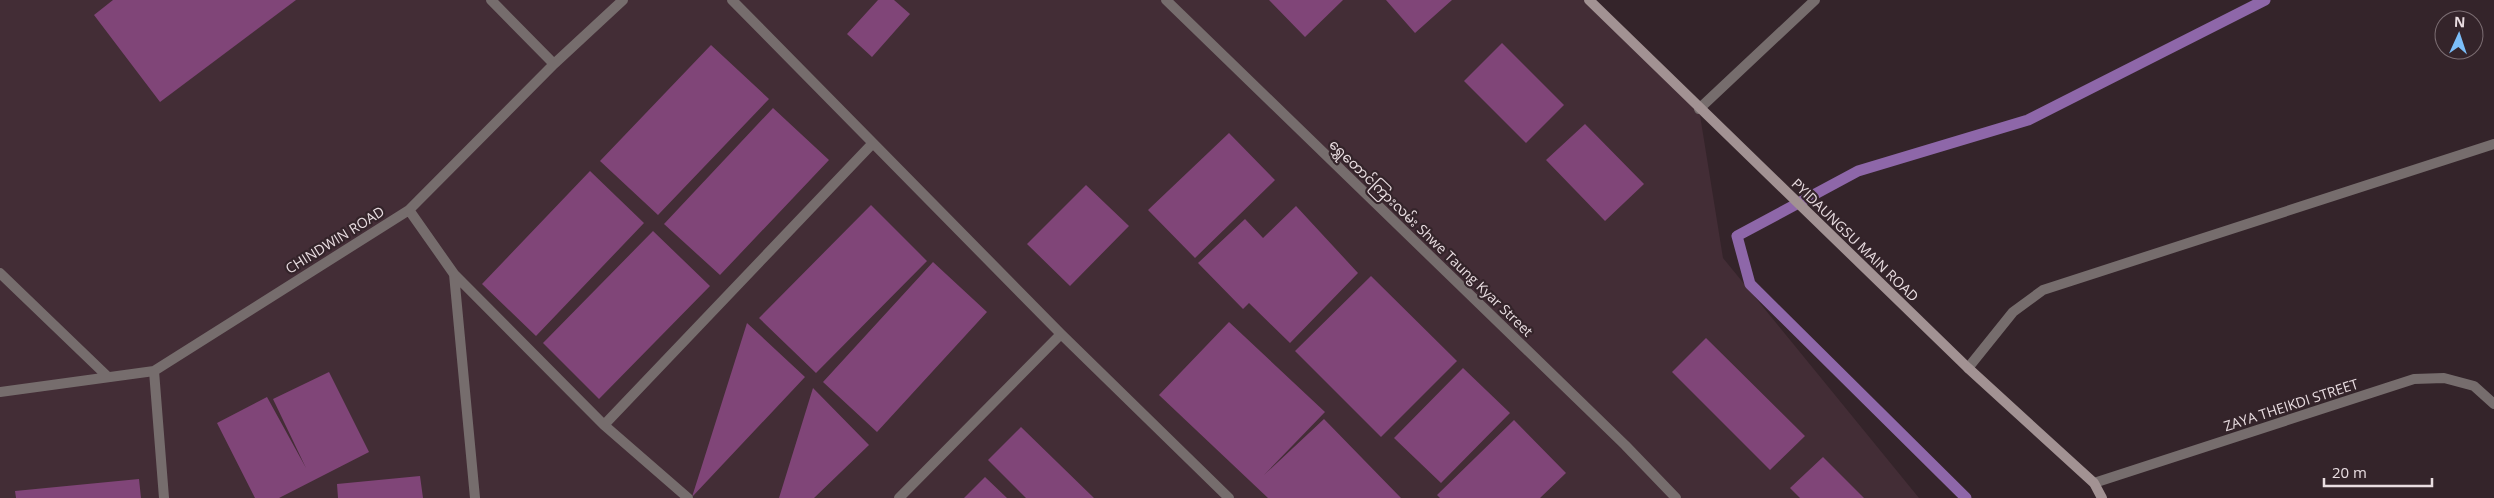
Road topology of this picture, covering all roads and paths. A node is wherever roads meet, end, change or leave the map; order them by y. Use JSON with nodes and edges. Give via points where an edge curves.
{"nodes":[{"id":1,"x":491,"y":0,"type":"edge"},
{"id":2,"x":623,"y":0,"type":"edge"},
{"id":3,"x":732,"y":0,"type":"edge"},
{"id":4,"x":1166,"y":0,"type":"edge"},
{"id":5,"x":1589,"y":0,"type":"edge"},
{"id":6,"x":1815,"y":0,"type":"edge"},
{"id":7,"x":554,"y":64,"type":"junction"},
{"id":8,"x":1699,"y":109,"type":"junction"},
{"id":9,"x":873,"y":143,"type":"junction"},
{"id":10,"x":2494,"y":144,"type":"edge"},
{"id":11,"x":409,"y":210,"type":"junction"},
{"id":12,"x":0,"y":274,"type":"edge"},
{"id":13,"x":454,"y":274,"type":"junction"},
{"id":14,"x":1061,"y":334,"type":"junction"},
{"id":15,"x":1968,"y":368,"type":"junction"},
{"id":16,"x":154,"y":370,"type":"junction"},
{"id":17,"x":107,"y":376,"type":"junction"},
{"id":18,"x":0,"y":392,"type":"edge"},
{"id":19,"x":2494,"y":404,"type":"edge"},
{"id":20,"x":604,"y":425,"type":"junction"},
{"id":21,"x":2094,"y":484,"type":"junction"},
{"id":22,"x":164,"y":498,"type":"edge"},
{"id":23,"x":475,"y":498,"type":"edge"},
{"id":24,"x":688,"y":498,"type":"edge"},
{"id":25,"x":899,"y":498,"type":"edge"},
{"id":26,"x":1229,"y":498,"type":"edge"},
{"id":27,"x":1676,"y":498,"type":"edge"},
{"id":28,"x":2102,"y":498,"type":"edge"}],
"edges":[{"from":1,"to":7,"type":"street"},
{"from":2,"to":7,"type":"street","name":"CHINDWIN ROAD"},
{"from":3,"to":9,"type":"street"},
{"from":4,"to":27,"type":"street","name":"ရွှေတောင်ကြားလမ်း Shwe Taung Kyar Street"},
{"from":5,"to":8,"type":"main road","name":"PYIDAUNGSU MAIN ROAD"},
{"from":6,"to":8,"type":"street"},
{"from":7,"to":11,"type":"street","name":"CHINDWIN ROAD"},
{"from":8,"to":15,"type":"main road","name":"PYIDAUNGSU MAIN ROAD"},
{"from":9,"to":14,"type":"street"},
{"from":9,"to":20,"type":"street"},
{"from":10,"to":15,"type":"street","via":[[2043,290],[2014,312]]},
{"from":11,"to":13,"type":"street"},
{"from":11,"to":16,"type":"street","name":"CHINDWIN ROAD"},
{"from":12,"to":17,"type":"street"},
{"from":13,"to":20,"type":"street"},
{"from":13,"to":23,"type":"street"},
{"from":14,"to":25,"type":"street"},
{"from":14,"to":26,"type":"street"},
{"from":15,"to":21,"type":"main road","name":"PYIDAUNGSU MAIN ROAD"},
{"from":16,"to":17,"type":"street","name":"CHINDWIN ROAD"},
{"from":16,"to":22,"type":"street"},
{"from":17,"to":18,"type":"street","name":"CHINDWIN ROAD"},
{"from":19,"to":21,"type":"street","name":"ZAYA THEIKDI STREET","via":[[2474,386],[2444,378],[2414,379]]},
{"from":20,"to":24,"type":"street"},
{"from":21,"to":28,"type":"main road","name":"PYIDAUNGSU MAIN ROAD"}]}
